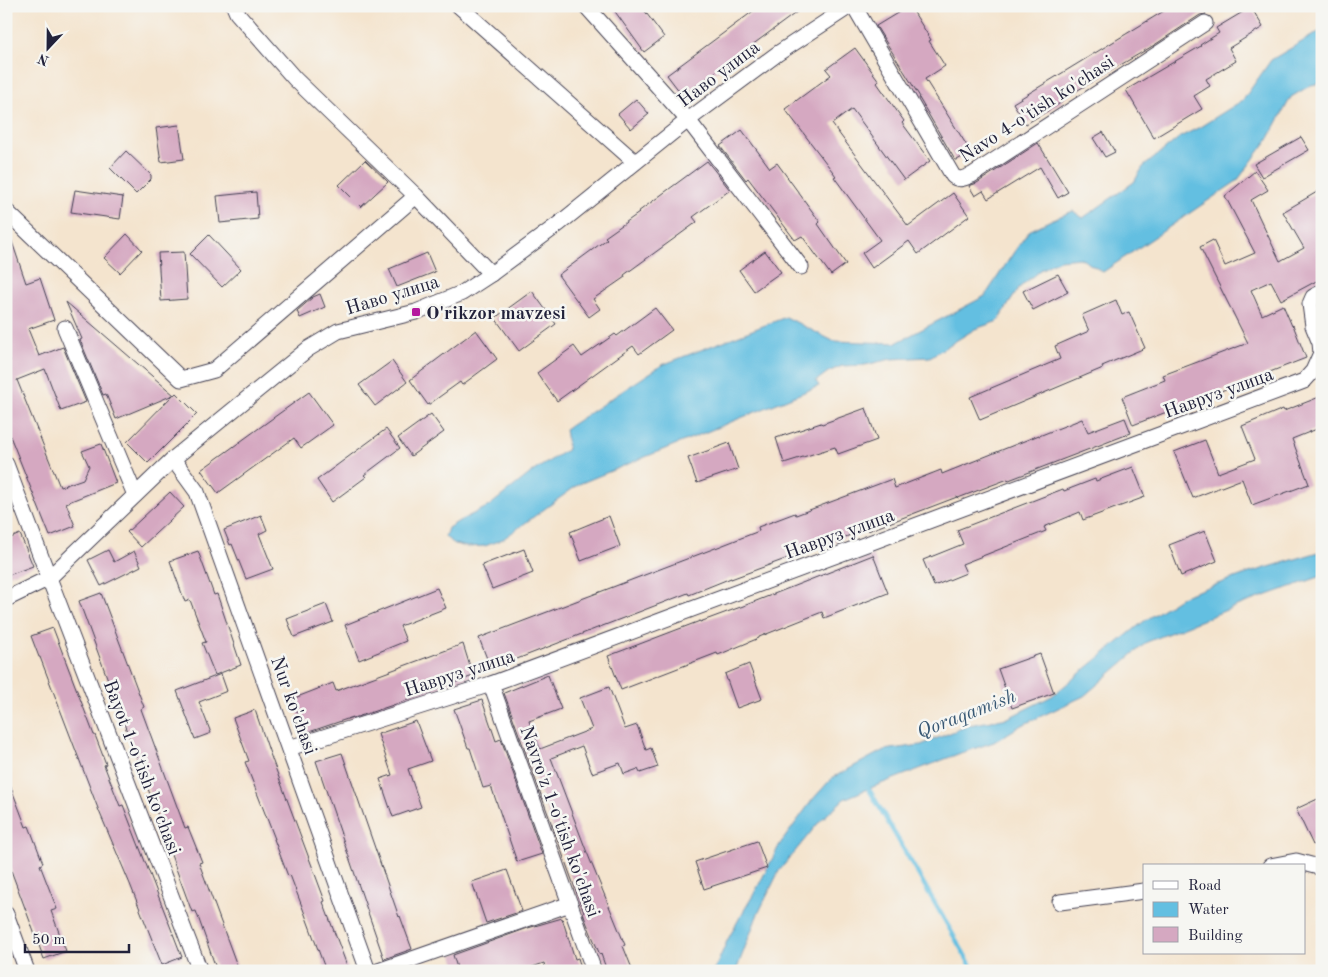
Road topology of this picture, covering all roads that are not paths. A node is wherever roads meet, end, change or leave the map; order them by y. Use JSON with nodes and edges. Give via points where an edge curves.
{"nodes":[{"id":1,"x":234,"y":6,"type":"edge"},
{"id":2,"x":459,"y":6,"type":"edge"},
{"id":3,"x":586,"y":6,"type":"edge"},
{"id":4,"x":852,"y":6,"type":"edge"},
{"id":5,"x":1204,"y":23,"type":"dead end"},
{"id":6,"x":688,"y":120,"type":"junction"},
{"id":7,"x":635,"y":162,"type":"junction"},
{"id":8,"x":416,"y":196,"type":"junction"},
{"id":9,"x":6,"y":211,"type":"edge"},
{"id":10,"x":801,"y":267,"type":"dead end"},
{"id":11,"x":491,"y":274,"type":"junction"},
{"id":12,"x":1322,"y":292,"type":"edge"},
{"id":13,"x":65,"y":328,"type":"dead end"},
{"id":14,"x":173,"y":459,"type":"junction"},
{"id":15,"x":7,"y":466,"type":"edge"},
{"id":16,"x":135,"y":495,"type":"junction"},
{"id":17,"x":49,"y":578,"type":"junction"},
{"id":18,"x":6,"y":599,"type":"edge"},
{"id":19,"x":491,"y":684,"type":"junction"},
{"id":20,"x":289,"y":748,"type":"junction"},
{"id":21,"x":1280,"y":864,"type":"edge"},
{"id":22,"x":1322,"y":868,"type":"edge"},
{"id":23,"x":1143,"y":891,"type":"edge"},
{"id":24,"x":1060,"y":902,"type":"dead end"},
{"id":25,"x":570,"y":904,"type":"junction"},
{"id":26,"x":6,"y":914,"type":"edge"},
{"id":27,"x":9,"y":932,"type":"edge"},
{"id":28,"x":27,"y":971,"type":"edge"},
{"id":29,"x":200,"y":971,"type":"edge"},
{"id":30,"x":368,"y":971,"type":"edge"},
{"id":31,"x":378,"y":971,"type":"edge"},
{"id":32,"x":594,"y":971,"type":"edge"}],
"edges":[{"from":1,"to":8,"type":"street","via":[[295,79]]},
{"from":2,"to":7,"type":"street"},
{"from":3,"to":6,"type":"street"},
{"from":4,"to":5,"type":"street","name":"Navo 4-o'tish ko'chasi","via":[[956,179],[972,175]]},
{"from":4,"to":6,"type":"street","name":"Наво улица","via":[[777,54]]},
{"from":6,"to":7,"type":"street","name":"Наво улица"},
{"from":6,"to":10,"type":"street"},
{"from":7,"to":11,"type":"street","name":"Наво улица"},
{"from":8,"to":9,"type":"street","via":[[214,370],[181,379]]},
{"from":8,"to":11,"type":"street"},
{"from":11,"to":14,"type":"street","name":"Наво улица","via":[[462,294],[416,312],[338,331],[308,349]]},
{"from":12,"to":19,"type":"street","name":"Навруз улица","via":[[1313,297],[1310,304],[1321,353],[1313,371],[1304,381]]},
{"from":13,"to":16,"type":"street"},
{"from":14,"to":16,"type":"street","name":"Наво улица"},
{"from":14,"to":20,"type":"street","name":"Nur ko'chasi","via":[[197,492]]},
{"from":15,"to":17,"type":"street","name":"Bayot 1-o'tish ko'chasi"},
{"from":16,"to":17,"type":"street","name":"Наво улица"},
{"from":17,"to":18,"type":"street","name":"Наво улица"},
{"from":17,"to":29,"type":"street","name":"Bayot 1-o'tish ko'chasi"},
{"from":19,"to":20,"type":"street","name":"Навруз улица"},
{"from":19,"to":25,"type":"street","name":"Navro'z 1-o'tish ko'chasi"},
{"from":20,"to":30,"type":"street","name":"Nur ko'chasi"},
{"from":21,"to":22,"type":"street","via":[[1296,861]]},
{"from":23,"to":24,"type":"street"},
{"from":25,"to":31,"type":"street"},
{"from":25,"to":32,"type":"street","name":"Navro'z 1-o'tish ko'chasi"},
{"from":26,"to":27,"type":"street"},
{"from":27,"to":28,"type":"street"}]}
